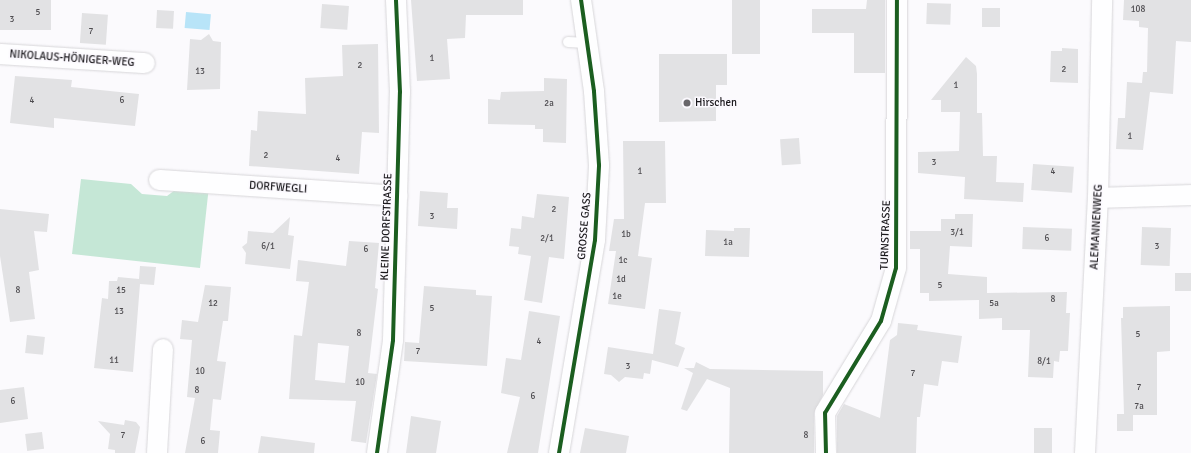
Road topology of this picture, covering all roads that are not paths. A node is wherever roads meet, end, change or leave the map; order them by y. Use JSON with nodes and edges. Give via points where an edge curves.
{"nodes":[{"id":1,"x":396,"y":0,"type":"edge"},
{"id":2,"x":581,"y":0,"type":"edge"},
{"id":3,"x":897,"y":0,"type":"edge"},
{"id":4,"x":1102,"y":0,"type":"edge"},
{"id":5,"x":0,"y":54,"type":"edge"},
{"id":6,"x":145,"y":64,"type":"dead end"},
{"id":7,"x":160,"y":180,"type":"dead end"},
{"id":8,"x":1191,"y":195,"type":"edge"},
{"id":9,"x":397,"y":196,"type":"junction"},
{"id":10,"x":1098,"y":198,"type":"junction"},
{"id":11,"x":163,"y":349,"type":"dead end"},
{"id":12,"x":157,"y":453,"type":"edge"},
{"id":13,"x":377,"y":453,"type":"edge"},
{"id":14,"x":559,"y":453,"type":"edge"},
{"id":15,"x":826,"y":453,"type":"edge"},
{"id":16,"x":1085,"y":453,"type":"edge"}],
"edges":[{"from":1,"to":9,"type":"street","name":"KLEINE DORFSTRASSE","via":[[400,92]]},
{"from":2,"to":14,"type":"street","name":"GROSSE GASS","via":[[578,42],[594,91],[599,165],[595,240]]},
{"from":3,"to":15,"type":"street","name":"TURNSTRASSE","via":[[896,268],[881,321],[825,413]]},
{"from":4,"to":10,"type":"street","name":"ALEMANNENWEG"},
{"from":5,"to":6,"type":"street","name":"NIKOLAUS-HÖNIGER-WEG"},
{"from":7,"to":9,"type":"street","name":"DORFWEGLI"},
{"from":8,"to":10,"type":"street"},
{"from":9,"to":13,"type":"street","name":"KLEINE DORFSTRASSE","via":[[393,340]]},
{"from":10,"to":16,"type":"street","name":"ALEMANNENWEG"},
{"from":11,"to":12,"type":"street"}]}
